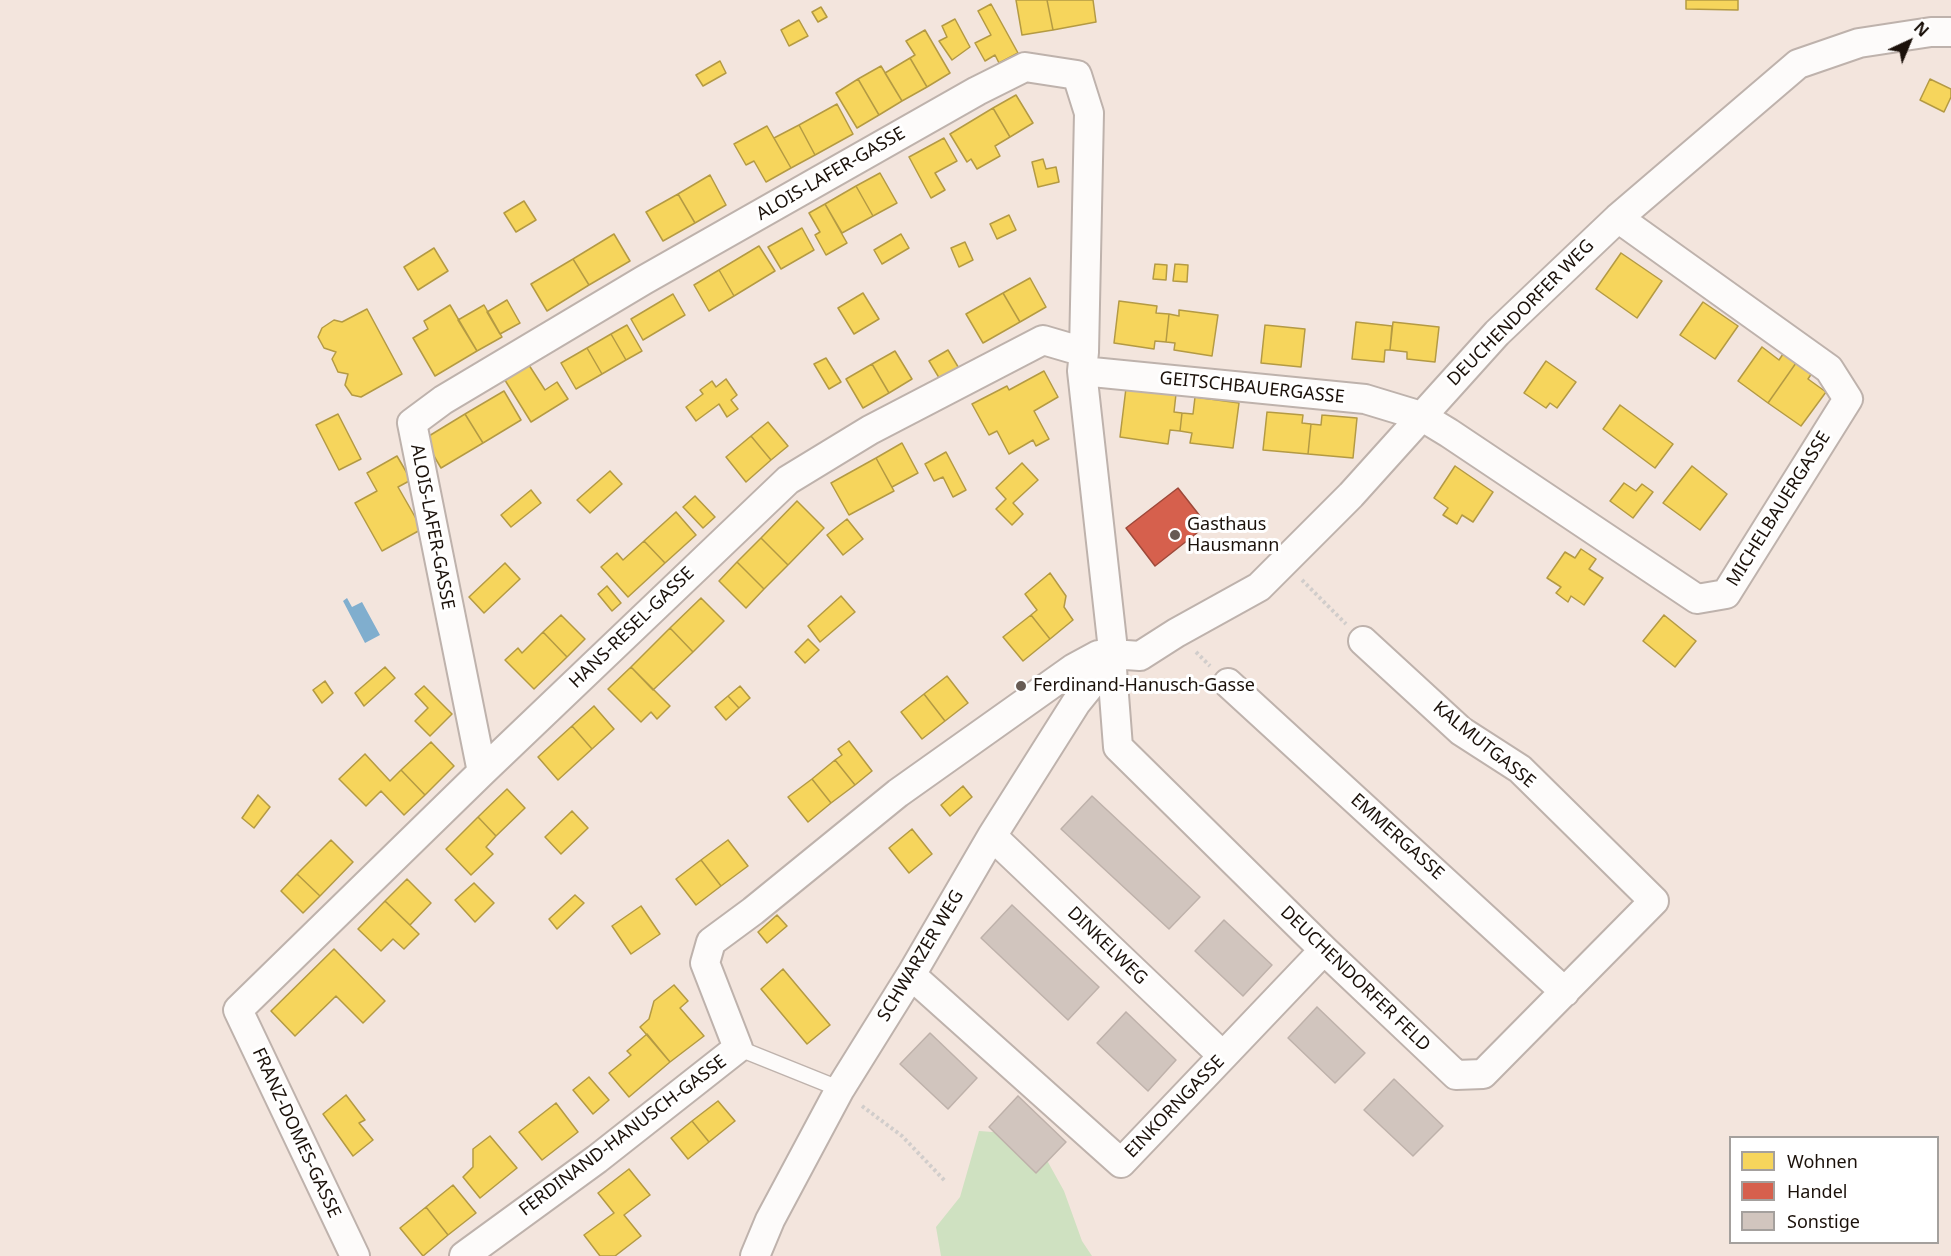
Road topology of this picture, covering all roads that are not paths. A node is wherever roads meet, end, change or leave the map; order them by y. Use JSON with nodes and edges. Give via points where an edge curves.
{"nodes":[{"id":1,"x":1951,"y":33,"type":"edge"},
{"id":2,"x":1618,"y":218,"type":"junction"},
{"id":3,"x":1083,"y":361,"type":"junction"},
{"id":4,"x":1420,"y":416,"type":"junction"},
{"id":5,"x":1363,"y":641,"type":"road end"},
{"id":6,"x":1111,"y":658,"type":"junction"},
{"id":7,"x":1228,"y":683,"type":"road end"},
{"id":8,"x":482,"y":772,"type":"junction"},
{"id":9,"x":992,"y":836,"type":"junction"},
{"id":10,"x":1654,"y":901,"type":"joint"},
{"id":11,"x":1324,"y":950,"type":"junction"},
{"id":12,"x":911,"y":975,"type":"junction"},
{"id":13,"x":1566,"y":992,"type":"junction"},
{"id":14,"x":238,"y":1010,"type":"joint"},
{"id":15,"x":738,"y":1048,"type":"junction"},
{"id":16,"x":1223,"y":1056,"type":"junction"},
{"id":17,"x":840,"y":1089,"type":"junction"},
{"id":18,"x":355,"y":1256,"type":"edge"},
{"id":19,"x":464,"y":1256,"type":"edge"},
{"id":20,"x":755,"y":1256,"type":"edge"}],
"edges":[{"from":1,"to":2,"type":"street","name":"DEUCHENDORFER WEG","via":[[1931,32],[1859,43],[1798,64]]},
{"from":2,"to":4,"type":"street","name":"DEUCHENDORFER WEG","via":[[1497,333]]},
{"from":2,"to":4,"type":"street","name":"MICHELBAUERGASSE","via":[[1829,369],[1848,399],[1726,594],[1697,599]]},
{"from":3,"to":4,"type":"street","name":"GEITSCHBAUERGASSE","via":[[1365,399]]},
{"from":3,"to":6,"type":"street","name":"ALOIS-LAFER-GASSE"},
{"from":3,"to":8,"type":"street","name":"HANS-RESEL-GASSE","via":[[1043,340],[870,430],[788,480]]},
{"from":3,"to":8,"type":"street","name":"ALOIS-LAFER-GASSE","via":[[1089,114],[1077,75],[1025,68],[977,91],[644,280],[442,400],[412,423]]},
{"from":4,"to":6,"type":"street","name":"DEUCHENDORFER WEG","via":[[1351,495],[1259,587],[1140,656]]},
{"from":5,"to":10,"type":"street","name":"KALMUTGASSE","via":[[1461,730],[1520,769]]},
{"from":6,"to":9,"type":"street","name":"SCHWARZER WEG","via":[[1076,703]]},
{"from":6,"to":11,"type":"street","name":"DEUCHENDORFER FELD","via":[[1118,747]]},
{"from":6,"to":15,"type":"street","name":"FERDINAND-HANUSCH-GASSE","via":[[1074,668],[898,793],[711,942],[705,963]]},
{"from":7,"to":13,"type":"street","name":"EMMERGASSE"},
{"from":8,"to":14,"type":"street","name":"HANS-RESEL-GASSE"},
{"from":9,"to":12,"type":"street","name":"SCHWARZER WEG"},
{"from":9,"to":16,"type":"street","name":"DINKELWEG"},
{"from":10,"to":13,"type":"street","name":"DEUCHENDORFER FELD"},
{"from":11,"to":13,"type":"street","name":"DEUCHENDORFER FELD","via":[[1456,1075],[1483,1074]]},
{"from":11,"to":16,"type":"street","name":"EINKORNGASSE"},
{"from":12,"to":16,"type":"street","name":"EINKORNGASSE","via":[[1121,1163]]},
{"from":12,"to":17,"type":"street","name":"SCHWARZER WEG"},
{"from":14,"to":18,"type":"street","name":"FRANZ-DOMES-GASSE"},
{"from":15,"to":17,"type":"lane"},
{"from":15,"to":19,"type":"street","name":"FERDINAND-HANUSCH-GASSE","via":[[597,1159]]},
{"from":17,"to":20,"type":"street","name":"SCHWARZER WEG"}]}
